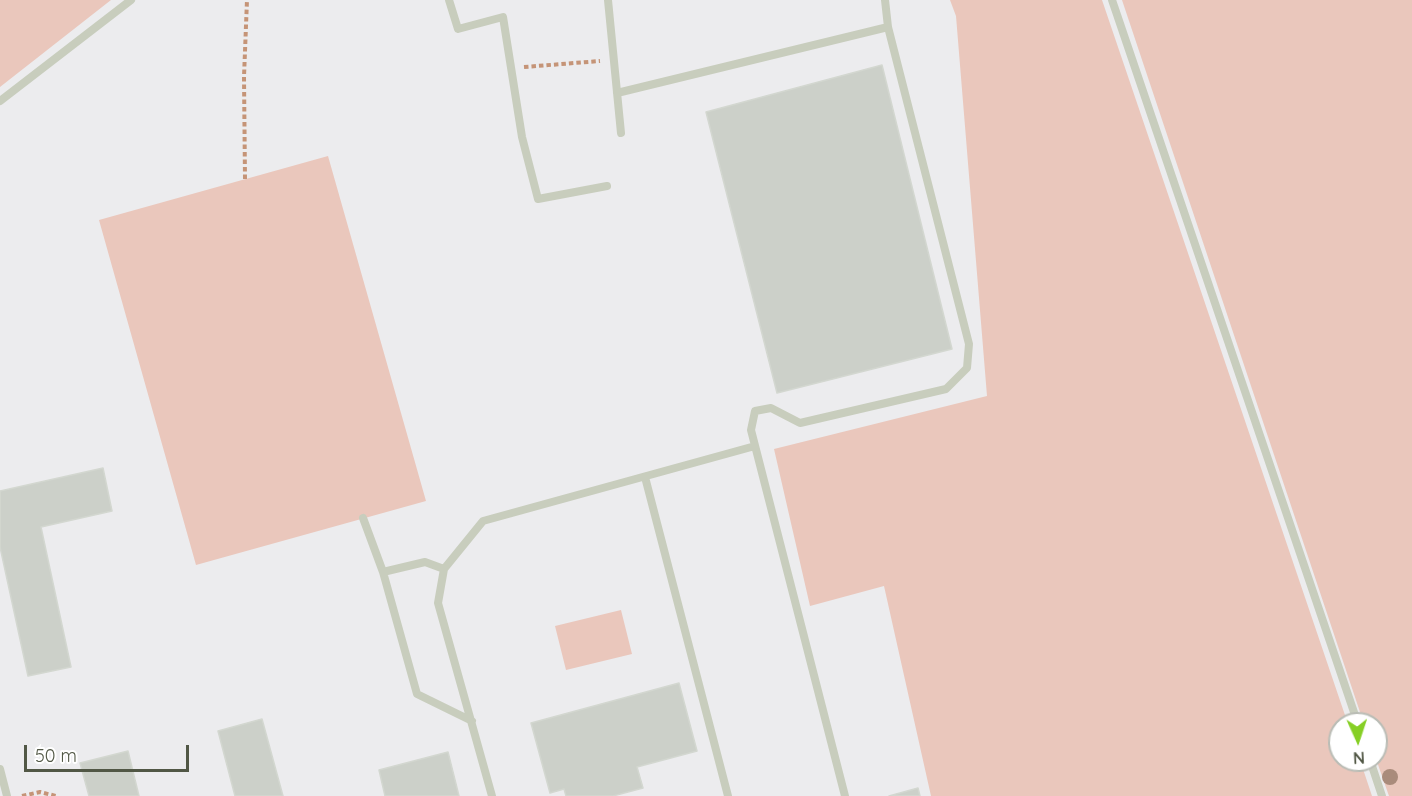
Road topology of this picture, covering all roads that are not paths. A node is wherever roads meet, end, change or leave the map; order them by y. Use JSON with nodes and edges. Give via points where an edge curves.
{"nodes":[{"id":1,"x":131,"y":0,"type":"edge"},
{"id":2,"x":449,"y":0,"type":"edge"},
{"id":3,"x":608,"y":0,"type":"edge"},
{"id":4,"x":885,"y":0,"type":"edge"},
{"id":5,"x":1112,"y":0,"type":"edge"},
{"id":6,"x":888,"y":27,"type":"junction"},
{"id":7,"x":617,"y":93,"type":"junction"},
{"id":8,"x":0,"y":101,"type":"edge"},
{"id":9,"x":621,"y":133,"type":"dead end"},
{"id":10,"x":607,"y":186,"type":"dead end"},
{"id":11,"x":754,"y":446,"type":"junction"},
{"id":12,"x":645,"y":477,"type":"junction"},
{"id":13,"x":363,"y":518,"type":"dead end"},
{"id":14,"x":444,"y":568,"type":"junction"},
{"id":15,"x":383,"y":572,"type":"junction"},
{"id":16,"x":1354,"y":712,"type":"edge"},
{"id":17,"x":472,"y":721,"type":"junction"},
{"id":18,"x":0,"y":769,"type":"edge"},
{"id":19,"x":1374,"y":772,"type":"edge"},
{"id":20,"x":7,"y":796,"type":"edge"},
{"id":21,"x":492,"y":796,"type":"edge"},
{"id":22,"x":728,"y":796,"type":"edge"},
{"id":23,"x":845,"y":796,"type":"edge"},
{"id":24,"x":1382,"y":796,"type":"edge"}],
"edges":[{"from":1,"to":8,"type":"lane"},
{"from":2,"to":10,"type":"lane","via":[[458,29],[503,18],[522,137],[538,199]]},
{"from":3,"to":7,"type":"lane"},
{"from":4,"to":6,"type":"lane"},
{"from":5,"to":16,"type":"lane"},
{"from":6,"to":7,"type":"lane"},
{"from":6,"to":11,"type":"lane","via":[[969,345],[967,368],[946,389],[800,423],[771,408],[755,411],[751,430]]},
{"from":7,"to":9,"type":"lane"},
{"from":11,"to":12,"type":"lane"},
{"from":11,"to":23,"type":"lane"},
{"from":12,"to":14,"type":"lane","via":[[483,521]]},
{"from":12,"to":22,"type":"lane"},
{"from":13,"to":15,"type":"lane"},
{"from":14,"to":15,"type":"lane","via":[[425,562]]},
{"from":14,"to":17,"type":"lane","via":[[438,603]]},
{"from":15,"to":17,"type":"lane","via":[[417,694]]},
{"from":17,"to":21,"type":"lane"},
{"from":18,"to":20,"type":"lane"},
{"from":19,"to":24,"type":"lane"}]}
